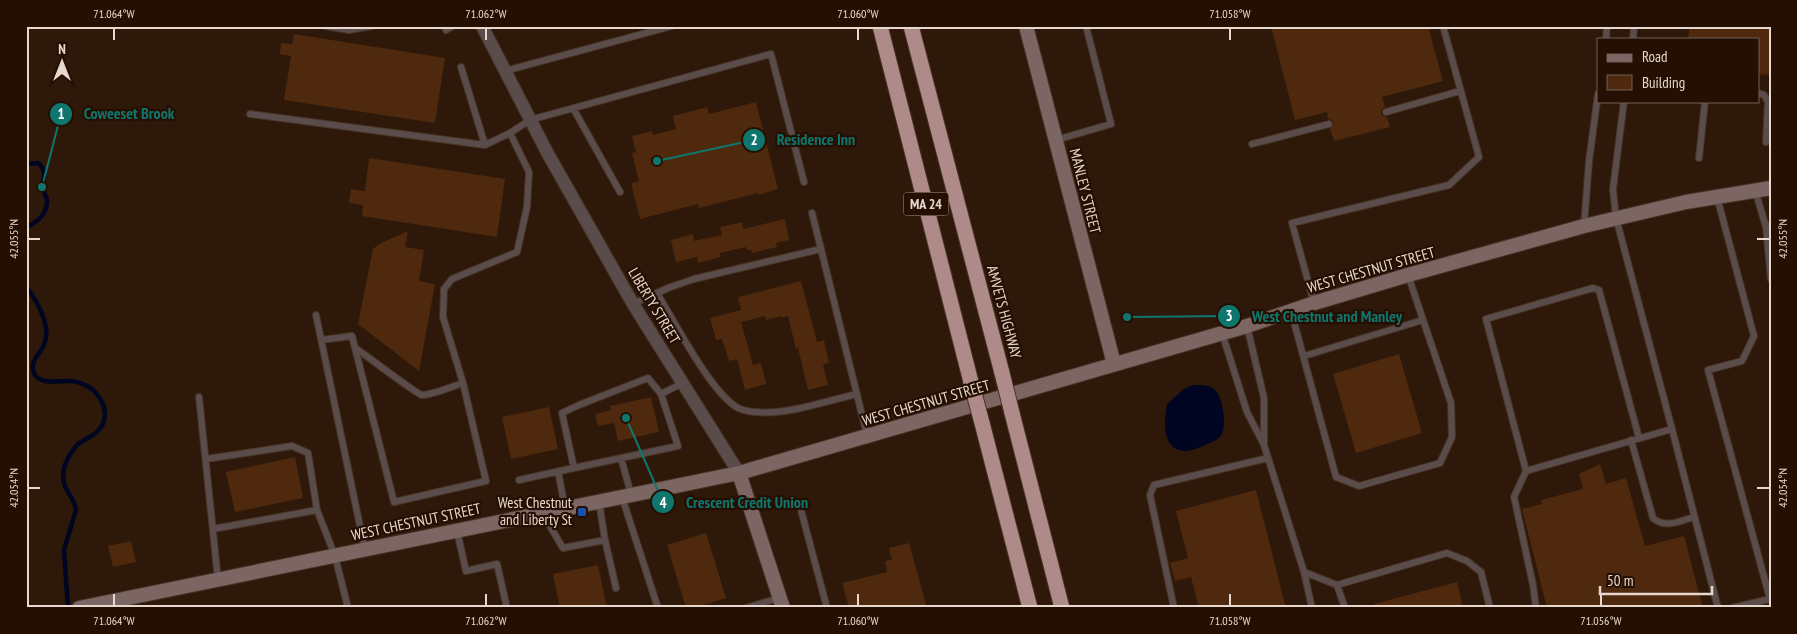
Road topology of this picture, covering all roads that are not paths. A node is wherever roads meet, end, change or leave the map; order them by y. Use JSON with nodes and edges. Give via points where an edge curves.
{"nodes":[{"id":1,"x":325,"y":26,"type":"edge"},
{"id":2,"x":372,"y":26,"type":"edge"},
{"id":3,"x":444,"y":26,"type":"edge"},
{"id":4,"x":453,"y":26,"type":"edge"},
{"id":5,"x":482,"y":26,"type":"edge"},
{"id":6,"x":672,"y":26,"type":"edge"},
{"id":7,"x":880,"y":26,"type":"edge"},
{"id":8,"x":911,"y":26,"type":"edge"},
{"id":9,"x":1026,"y":26,"type":"edge"},
{"id":10,"x":1086,"y":26,"type":"edge"},
{"id":11,"x":1443,"y":26,"type":"edge"},
{"id":12,"x":461,"y":67,"type":"dead end"},
{"id":13,"x":505,"y":71,"type":"junction"},
{"id":14,"x":1460,"y":91,"type":"junction"},
{"id":15,"x":1760,"y":94,"type":"edge"},
{"id":16,"x":1597,"y":101,"type":"edge"},
{"id":17,"x":1624,"y":102,"type":"edge"},
{"id":18,"x":1704,"y":102,"type":"edge"},
{"id":19,"x":573,"y":108,"type":"junction"},
{"id":20,"x":1386,"y":112,"type":"dead end"},
{"id":21,"x":250,"y":114,"type":"dead end"},
{"id":22,"x":530,"y":120,"type":"junction"},
{"id":23,"x":1329,"y":124,"type":"dead end"},
{"id":24,"x":510,"y":133,"type":"junction"},
{"id":25,"x":1056,"y":140,"type":"junction"},
{"id":26,"x":1766,"y":142,"type":"dead end"},
{"id":27,"x":1252,"y":144,"type":"dead end"},
{"id":28,"x":485,"y":146,"type":"junction"},
{"id":29,"x":1699,"y":158,"type":"dead end"},
{"id":30,"x":804,"y":182,"type":"dead end"},
{"id":31,"x":1771,"y":188,"type":"edge"},
{"id":32,"x":1755,"y":190,"type":"junction"},
{"id":33,"x":620,"y":192,"type":"dead end"},
{"id":34,"x":1717,"y":196,"type":"junction"},
{"id":35,"x":812,"y":213,"type":"dead end"},
{"id":36,"x":1616,"y":218,"type":"junction"},
{"id":37,"x":1584,"y":226,"type":"junction"},
{"id":38,"x":1768,"y":227,"type":"edge"},
{"id":39,"x":821,"y":249,"type":"junction"},
{"id":40,"x":1770,"y":262,"type":"edge"},
{"id":41,"x":1408,"y":276,"type":"junction"},
{"id":42,"x":1771,"y":279,"type":"edge"},
{"id":43,"x":657,"y":293,"type":"junction"},
{"id":44,"x":1314,"y":303,"type":"junction"},
{"id":45,"x":633,"y":304,"type":"junction"},
{"id":46,"x":1291,"y":311,"type":"junction"},
{"id":47,"x":316,"y":315,"type":"dead end"},
{"id":48,"x":1423,"y":320,"type":"junction"},
{"id":49,"x":1246,"y":326,"type":"junction"},
{"id":50,"x":1222,"y":333,"type":"junction"},
{"id":51,"x":321,"y":340,"type":"junction"},
{"id":52,"x":355,"y":348,"type":"junction"},
{"id":53,"x":1304,"y":356,"type":"junction"},
{"id":54,"x":1114,"y":364,"type":"junction"},
{"id":55,"x":463,"y":383,"type":"junction"},
{"id":56,"x":683,"y":384,"type":"junction"},
{"id":57,"x":662,"y":394,"type":"junction"},
{"id":58,"x":857,"y":394,"type":"junction"},
{"id":59,"x":199,"y":397,"type":"dead end"},
{"id":60,"x":1672,"y":429,"type":"junction"},
{"id":61,"x":868,"y":436,"type":"junction"},
{"id":62,"x":1639,"y":438,"type":"junction"},
{"id":63,"x":1631,"y":440,"type":"junction"},
{"id":64,"x":1264,"y":445,"type":"junction"},
{"id":65,"x":621,"y":458,"type":"junction"},
{"id":66,"x":1268,"y":458,"type":"junction"},
{"id":67,"x":206,"y":459,"type":"junction"},
{"id":68,"x":574,"y":468,"type":"junction"},
{"id":69,"x":558,"y":471,"type":"junction"},
{"id":70,"x":1526,"y":471,"type":"junction"},
{"id":71,"x":739,"y":473,"type":"junction"},
{"id":72,"x":519,"y":480,"type":"dead end"},
{"id":73,"x":626,"y":495,"type":"junction"},
{"id":74,"x":599,"y":501,"type":"junction"},
{"id":75,"x":565,"y":508,"type":"junction"},
{"id":76,"x":317,"y":510,"type":"junction"},
{"id":77,"x":801,"y":510,"type":"dead end"},
{"id":78,"x":541,"y":513,"type":"junction"},
{"id":79,"x":1694,"y":517,"type":"junction"},
{"id":80,"x":213,"y":529,"type":"junction"},
{"id":81,"x":457,"y":530,"type":"junction"},
{"id":82,"x":605,"y":540,"type":"junction"},
{"id":83,"x":365,"y":550,"type":"junction"},
{"id":84,"x":335,"y":556,"type":"junction"},
{"id":85,"x":1304,"y":572,"type":"junction"},
{"id":86,"x":218,"y":580,"type":"junction"},
{"id":87,"x":1337,"y":585,"type":"junction"},
{"id":88,"x":616,"y":588,"type":"dead end"},
{"id":89,"x":781,"y":603,"type":"edge"},
{"id":90,"x":86,"y":607,"type":"edge"},
{"id":91,"x":348,"y":608,"type":"edge"},
{"id":92,"x":507,"y":608,"type":"edge"},
{"id":93,"x":658,"y":608,"type":"edge"},
{"id":94,"x":746,"y":608,"type":"edge"},
{"id":95,"x":827,"y":608,"type":"edge"},
{"id":96,"x":1030,"y":608,"type":"edge"},
{"id":97,"x":1062,"y":608,"type":"edge"},
{"id":98,"x":1174,"y":608,"type":"edge"},
{"id":99,"x":1312,"y":608,"type":"edge"},
{"id":100,"x":1345,"y":608,"type":"edge"},
{"id":101,"x":1490,"y":608,"type":"edge"},
{"id":102,"x":1536,"y":608,"type":"edge"},
{"id":103,"x":1718,"y":608,"type":"edge"},
{"id":104,"x":1732,"y":608,"type":"edge"}],
"edges":[{"from":1,"to":2,"type":"lane","via":[[349,30]]},
{"from":3,"to":4,"type":"lane","via":[[446,30]]},
{"from":5,"to":13,"type":"street","name":"LIBERTY STREET"},
{"from":6,"to":13,"type":"lane"},
{"from":7,"to":96,"type":"highway","number":"MA 24","bridge":true},
{"from":8,"to":97,"type":"highway","name":"AMVETS HIGHWAY","number":"MA 24","bridge":true},
{"from":9,"to":25,"type":"main road","name":"MANLEY STREET"},
{"from":10,"to":25,"type":"lane","via":[[1111,124]]},
{"from":11,"to":14,"type":"lane"},
{"from":12,"to":28,"type":"lane"},
{"from":13,"to":22,"type":"street","name":"LIBERTY STREET"},
{"from":14,"to":20,"type":"lane"},
{"from":14,"to":44,"type":"lane","via":[[1479,157],[1449,185],[1292,223]]},
{"from":15,"to":26,"type":"lane","via":[[1768,102]]},
{"from":16,"to":37,"type":"lane"},
{"from":17,"to":36,"type":"lane","via":[[1613,189]]},
{"from":18,"to":29,"type":"lane"},
{"from":19,"to":22,"type":"lane"},
{"from":19,"to":30,"type":"lane","via":[[771,54]]},
{"from":19,"to":33,"type":"lane"},
{"from":21,"to":28,"type":"lane"},
{"from":22,"to":24,"type":"lane"},
{"from":22,"to":45,"type":"street","name":"LIBERTY STREET"},
{"from":23,"to":27,"type":"lane"},
{"from":24,"to":28,"type":"lane"},
{"from":24,"to":55,"type":"lane","via":[[529,172],[527,207],[517,252],[452,279],[444,289],[443,317]]},
{"from":25,"to":54,"type":"main road","name":"MANLEY STREET"},
{"from":31,"to":32,"type":"main road","name":"WEST CHESTNUT STREET"},
{"from":32,"to":34,"type":"main road","name":"WEST CHESTNUT STREET"},
{"from":32,"to":38,"type":"lane"},
{"from":34,"to":36,"type":"main road","name":"WEST CHESTNUT STREET"},
{"from":34,"to":104,"type":"lane","via":[[1754,336],[1742,361],[1708,370],[1770,599]]},
{"from":35,"to":39,"type":"lane"},
{"from":36,"to":37,"type":"main road","name":"WEST CHESTNUT STREET"},
{"from":36,"to":60,"type":"lane"},
{"from":37,"to":41,"type":"main road","name":"WEST CHESTNUT STREET"},
{"from":38,"to":40,"type":"lane"},
{"from":39,"to":43,"type":"lane","via":[[694,279]]},
{"from":39,"to":58,"type":"lane"},
{"from":40,"to":42,"type":"lane"},
{"from":41,"to":44,"type":"main road","name":"WEST CHESTNUT STREET"},
{"from":41,"to":48,"type":"lane"},
{"from":43,"to":45,"type":"lane"},
{"from":43,"to":58,"type":"lane","via":[[708,376],[738,408],[777,412]]},
{"from":44,"to":46,"type":"main road","name":"WEST CHESTNUT STREET"},
{"from":45,"to":56,"type":"street","name":"LIBERTY STREET"},
{"from":46,"to":49,"type":"main road","name":"WEST CHESTNUT STREET"},
{"from":46,"to":53,"type":"lane"},
{"from":47,"to":51,"type":"lane"},
{"from":48,"to":53,"type":"lane"},
{"from":48,"to":53,"type":"lane","via":[[1451,403],[1452,437],[1440,463],[1359,486],[1336,476]]},
{"from":49,"to":50,"type":"main road","name":"WEST CHESTNUT STREET"},
{"from":49,"to":64,"type":"lane","via":[[1264,398]]},
{"from":50,"to":54,"type":"main road","name":"WEST CHESTNUT STREET"},
{"from":50,"to":64,"type":"lane","via":[[1247,412]]},
{"from":51,"to":52,"type":"lane","via":[[352,336]]},
{"from":51,"to":83,"type":"lane"},
{"from":52,"to":55,"type":"lane","via":[[422,395]]},
{"from":52,"to":55,"type":"lane","via":[[394,502],[486,482]]},
{"from":54,"to":61,"type":"main road","name":"WEST CHESTNUT STREET"},
{"from":56,"to":57,"type":"lane"},
{"from":56,"to":71,"type":"street","name":"LIBERTY STREET"},
{"from":57,"to":65,"type":"lane","via":[[678,446]]},
{"from":57,"to":68,"type":"lane","via":[[648,378],[562,413]]},
{"from":58,"to":61,"type":"lane"},
{"from":59,"to":67,"type":"lane"},
{"from":60,"to":62,"type":"lane"},
{"from":60,"to":79,"type":"lane"},
{"from":61,"to":71,"type":"main road","name":"WEST CHESTNUT STREET"},
{"from":62,"to":63,"type":"lane"},
{"from":62,"to":70,"type":"lane","via":[[1599,290],[1593,288],[1495,316],[1486,319]]},
{"from":63,"to":70,"type":"lane"},
{"from":63,"to":79,"type":"lane","via":[[1653,518],[1659,524],[1668,525]]},
{"from":64,"to":66,"type":"lane"},
{"from":65,"to":68,"type":"lane"},
{"from":65,"to":73,"type":"lane"},
{"from":66,"to":85,"type":"lane"},
{"from":66,"to":98,"type":"lane","via":[[1154,485],[1150,495]]},
{"from":67,"to":76,"type":"lane","via":[[292,446],[308,453]]},
{"from":67,"to":80,"type":"lane"},
{"from":68,"to":69,"type":"lane"},
{"from":69,"to":72,"type":"lane"},
{"from":69,"to":75,"type":"lane"},
{"from":70,"to":102,"type":"lane","via":[[1514,498]]},
{"from":71,"to":73,"type":"main road","name":"WEST CHESTNUT STREET"},
{"from":71,"to":89,"type":"main road","name":"LIBERTY STREET"},
{"from":73,"to":74,"type":"main road","name":"WEST CHESTNUT STREET"},
{"from":73,"to":93,"type":"lane"},
{"from":74,"to":75,"type":"main road","name":"WEST CHESTNUT STREET"},
{"from":74,"to":82,"type":"lane"},
{"from":75,"to":78,"type":"main road","name":"WEST CHESTNUT STREET"},
{"from":76,"to":80,"type":"lane"},
{"from":76,"to":84,"type":"lane"},
{"from":77,"to":95,"type":"lane"},
{"from":78,"to":81,"type":"main road","name":"WEST CHESTNUT STREET"},
{"from":78,"to":82,"type":"lane","via":[[562,548]]},
{"from":79,"to":103,"type":"lane"},
{"from":80,"to":86,"type":"lane"},
{"from":81,"to":83,"type":"main road","name":"WEST CHESTNUT STREET"},
{"from":81,"to":92,"type":"lane","via":[[466,571],[498,564]]},
{"from":82,"to":88,"type":"lane"},
{"from":83,"to":84,"type":"main road","name":"WEST CHESTNUT STREET"},
{"from":84,"to":86,"type":"main road","name":"WEST CHESTNUT STREET"},
{"from":84,"to":91,"type":"lane"},
{"from":85,"to":87,"type":"lane"},
{"from":85,"to":99,"type":"lane"},
{"from":86,"to":90,"type":"main road","name":"WEST CHESTNUT STREET","via":[[134,600]]},
{"from":87,"to":100,"type":"lane"},
{"from":87,"to":101,"type":"lane","via":[[1447,553],[1467,561],[1481,572]]},
{"from":89,"to":94,"type":"lane"}]}
